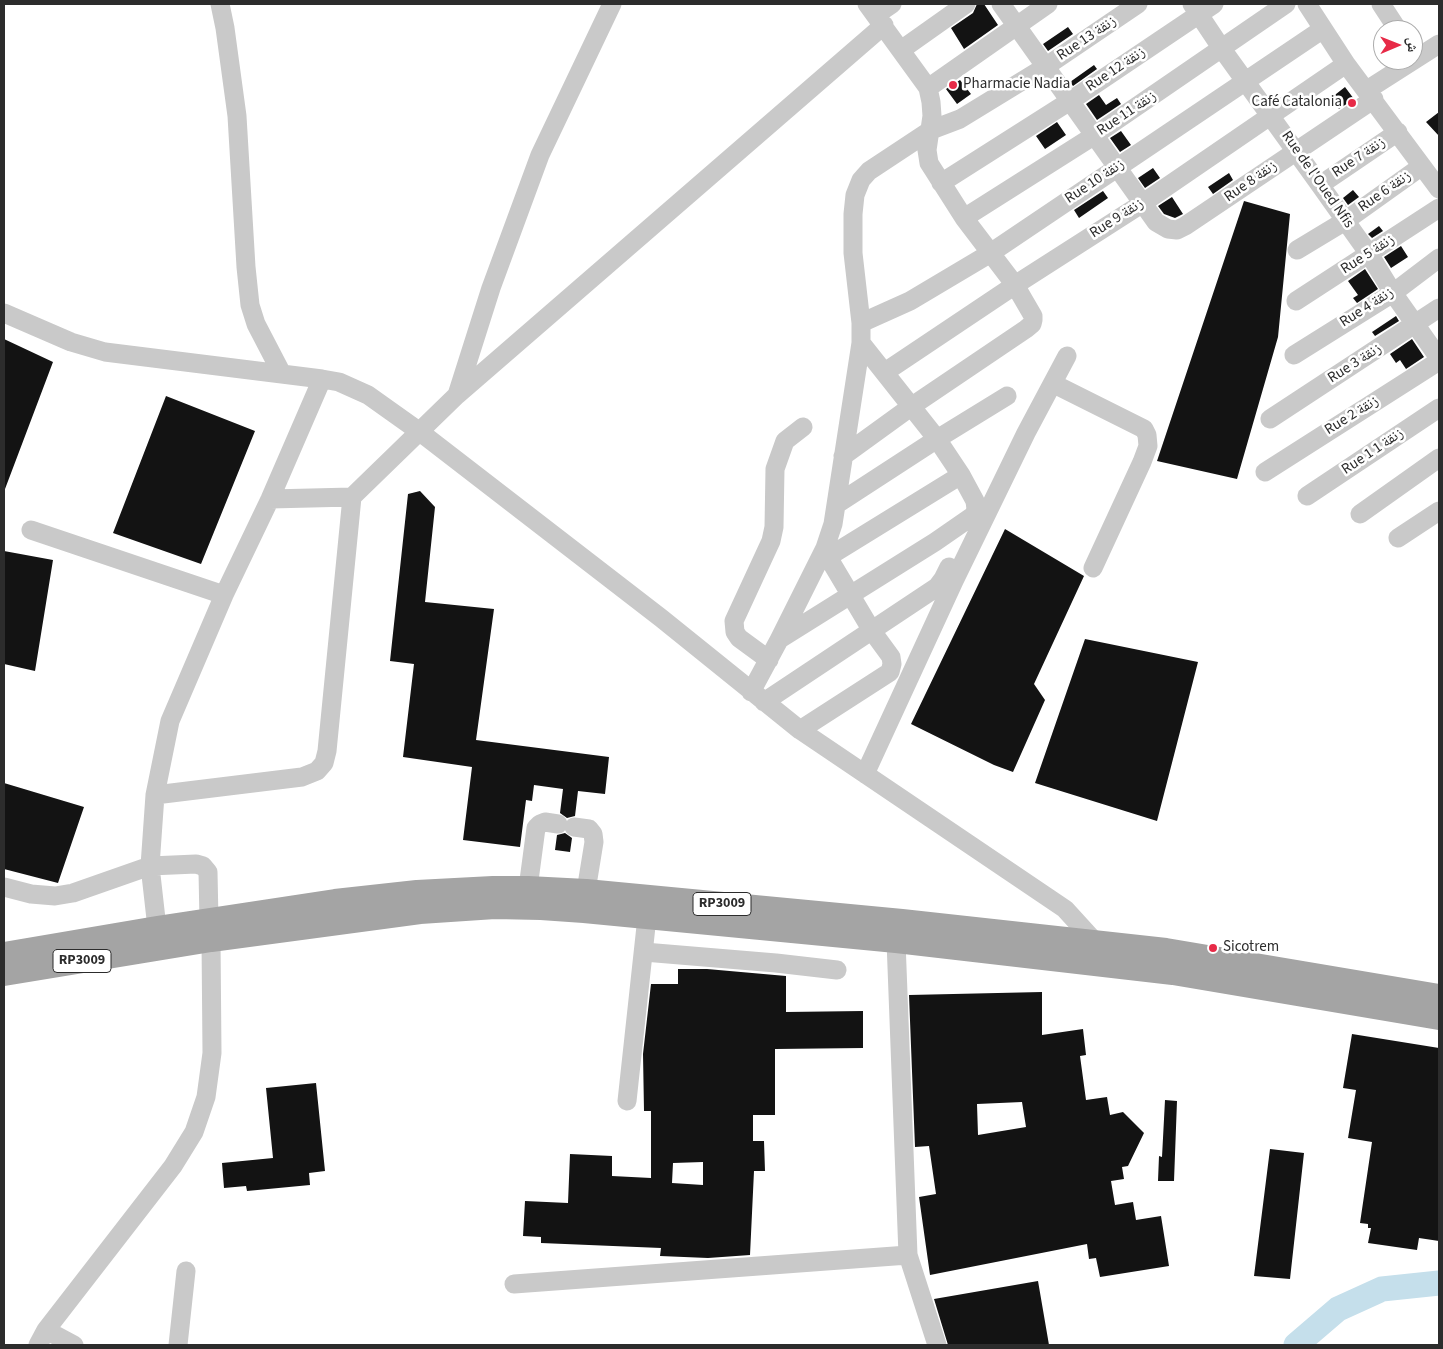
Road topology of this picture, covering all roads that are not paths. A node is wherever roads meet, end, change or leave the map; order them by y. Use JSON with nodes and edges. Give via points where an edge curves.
{"nodes":[{"id":1,"x":220,"y":4,"type":"edge"},
{"id":2,"x":612,"y":4,"type":"edge"},
{"id":3,"x":892,"y":4,"type":"edge"},
{"id":4,"x":966,"y":4,"type":"edge"},
{"id":5,"x":1001,"y":4,"type":"edge"},
{"id":6,"x":1048,"y":4,"type":"edge"},
{"id":7,"x":1138,"y":4,"type":"edge"},
{"id":8,"x":1286,"y":4,"type":"edge"},
{"id":9,"x":1307,"y":4,"type":"edge"},
{"id":10,"x":1381,"y":4,"type":"edge"},
{"id":11,"x":1202,"y":7,"type":"edge"},
{"id":12,"x":876,"y":15,"type":"edge"},
{"id":13,"x":1391,"y":20,"type":"edge"},
{"id":14,"x":1015,"y":26,"type":"junction"},
{"id":15,"x":1323,"y":29,"type":"junction"},
{"id":16,"x":1439,"y":44,"type":"edge"},
{"id":17,"x":1222,"y":49,"type":"junction"},
{"id":18,"x":901,"y":50,"type":"junction"},
{"id":19,"x":1423,"y":52,"type":"edge"},
{"id":20,"x":1346,"y":64,"type":"junction"},
{"id":21,"x":1045,"y":67,"type":"junction"},
{"id":22,"x":1399,"y":70,"type":"edge"},
{"id":23,"x":1246,"y":80,"type":"junction"},
{"id":24,"x":928,"y":88,"type":"junction"},
{"id":25,"x":1370,"y":95,"type":"junction"},
{"id":26,"x":1070,"y":101,"type":"junction"},
{"id":27,"x":1271,"y":115,"type":"junction"},
{"id":28,"x":931,"y":130,"type":"junction"},
{"id":29,"x":1398,"y":132,"type":"junction"},
{"id":30,"x":1096,"y":135,"type":"junction"},
{"id":31,"x":1296,"y":150,"type":"junction"},
{"id":32,"x":1422,"y":166,"type":"junction"},
{"id":33,"x":1117,"y":167,"type":"junction"},
{"id":34,"x":941,"y":183,"type":"junction"},
{"id":35,"x":1320,"y":185,"type":"junction"},
{"id":36,"x":1439,"y":189,"type":"edge"},
{"id":37,"x":1143,"y":203,"type":"junction"},
{"id":38,"x":1439,"y":208,"type":"edge"},
{"id":39,"x":964,"y":218,"type":"junction"},
{"id":40,"x":1345,"y":221,"type":"junction"},
{"id":41,"x":1297,"y":250,"type":"dead end"},
{"id":42,"x":989,"y":254,"type":"junction"},
{"id":43,"x":1369,"y":254,"type":"junction"},
{"id":44,"x":1439,"y":258,"type":"edge"},
{"id":45,"x":1015,"y":286,"type":"junction"},
{"id":46,"x":1393,"y":292,"type":"junction"},
{"id":47,"x":1296,"y":301,"type":"dead end"},
{"id":48,"x":1439,"y":308,"type":"edge"},
{"id":49,"x":4,"y":313,"type":"edge"},
{"id":50,"x":860,"y":323,"type":"junction"},
{"id":51,"x":1416,"y":324,"type":"junction"},
{"id":52,"x":861,"y":343,"type":"junction"},
{"id":53,"x":1294,"y":355,"type":"dead end"},
{"id":54,"x":1067,"y":356,"type":"dead end"},
{"id":55,"x":1439,"y":359,"type":"edge"},
{"id":56,"x":885,"y":372,"type":"junction"},
{"id":57,"x":282,"y":374,"type":"junction"},
{"id":58,"x":322,"y":379,"type":"junction"},
{"id":59,"x":1054,"y":384,"type":"junction"},
{"id":60,"x":457,"y":395,"type":"junction"},
{"id":61,"x":1006,"y":396,"type":"dead end"},
{"id":62,"x":912,"y":406,"type":"junction"},
{"id":63,"x":1439,"y":408,"type":"edge"},
{"id":64,"x":1270,"y":419,"type":"dead end"},
{"id":65,"x":803,"y":427,"type":"dead end"},
{"id":66,"x":420,"y":432,"type":"junction"},
{"id":67,"x":937,"y":439,"type":"junction"},
{"id":68,"x":844,"y":456,"type":"junction"},
{"id":69,"x":1439,"y":458,"type":"edge"},
{"id":70,"x":1265,"y":472,"type":"dead end"},
{"id":71,"x":961,"y":474,"type":"junction"},
{"id":72,"x":1306,"y":496,"type":"dead end"},
{"id":73,"x":270,"y":498,"type":"junction"},
{"id":74,"x":352,"y":498,"type":"junction"},
{"id":75,"x":837,"y":504,"type":"junction"},
{"id":76,"x":1439,"y":511,"type":"edge"},
{"id":77,"x":1360,"y":514,"type":"dead end"},
{"id":78,"x":974,"y":515,"type":"junction"},
{"id":79,"x":31,"y":530,"type":"dead end"},
{"id":80,"x":1398,"y":538,"type":"dead end"},
{"id":81,"x":826,"y":552,"type":"junction"},
{"id":82,"x":1094,"y":568,"type":"dead end"},
{"id":83,"x":851,"y":594,"type":"junction"},
{"id":84,"x":224,"y":595,"type":"junction"},
{"id":85,"x":872,"y":631,"type":"junction"},
{"id":86,"x":779,"y":640,"type":"junction"},
{"id":87,"x":768,"y":660,"type":"junction"},
{"id":88,"x":757,"y":697,"type":"junction"},
{"id":89,"x":800,"y":730,"type":"junction"},
{"id":90,"x":865,"y":774,"type":"junction"},
{"id":91,"x":155,"y":795,"type":"junction"},
{"id":92,"x":150,"y":866,"type":"junction"},
{"id":93,"x":4,"y":887,"type":"edge"},
{"id":94,"x":528,"y":888,"type":"junction"},
{"id":95,"x":586,"y":891,"type":"junction"},
{"id":96,"x":648,"y":917,"type":"junction"},
{"id":97,"x":157,"y":928,"type":"junction"},
{"id":98,"x":210,"y":930,"type":"junction"},
{"id":99,"x":896,"y":941,"type":"junction"},
{"id":100,"x":1096,"y":943,"type":"junction"},
{"id":101,"x":644,"y":952,"type":"junction"},
{"id":102,"x":4,"y":954,"type":"edge"},
{"id":103,"x":1107,"y":965,"type":"junction"},
{"id":104,"x":838,"y":970,"type":"dead end"},
{"id":105,"x":4,"y":974,"type":"edge"},
{"id":106,"x":1439,"y":996,"type":"edge"},
{"id":107,"x":1439,"y":1018,"type":"edge"},
{"id":108,"x":627,"y":1101,"type":"dead end"},
{"id":109,"x":908,"y":1255,"type":"junction"},
{"id":110,"x":186,"y":1272,"type":"dead end"},
{"id":111,"x":514,"y":1284,"type":"dead end"},
{"id":112,"x":42,"y":1338,"type":"edge"},
{"id":113,"x":74,"y":1345,"type":"edge"},
{"id":114,"x":178,"y":1345,"type":"edge"},
{"id":115,"x":937,"y":1345,"type":"edge"}],
"edges":[{"from":1,"to":57,"type":"street","via":[[237,116],[250,306]]},
{"from":2,"to":60,"type":"street","via":[[540,154],[491,288]]},
{"from":3,"to":12,"type":"street"},
{"from":4,"to":18,"type":"street"},
{"from":5,"to":14,"type":"street"},
{"from":6,"to":14,"type":"street"},
{"from":7,"to":21,"type":"street","name":"Rue 13 زنقة"},
{"from":8,"to":17,"type":"street","name":"Rue 11 زنقة"},
{"from":9,"to":15,"type":"street"},
{"from":10,"to":13,"type":"street"},
{"from":11,"to":17,"type":"street","name":"Rue de l'Oued Nfis"},
{"from":11,"to":26,"type":"street","name":"Rue 12 زنقة"},
{"from":12,"to":18,"type":"street"},
{"from":12,"to":60,"type":"street"},
{"from":14,"to":21,"type":"street"},
{"from":14,"to":24,"type":"street"},
{"from":15,"to":20,"type":"street"},
{"from":15,"to":23,"type":"street","name":"Rue 10 زنقة"},
{"from":16,"to":19,"type":"street","name":"Rue 8 زنقة"},
{"from":17,"to":23,"type":"street","name":"Rue de l'Oued Nfis"},
{"from":17,"to":30,"type":"street","name":"Rue 11 زنقة"},
{"from":18,"to":24,"type":"street"},
{"from":20,"to":25,"type":"street"},
{"from":20,"to":27,"type":"street","name":"Rue 9 زنقة"},
{"from":21,"to":26,"type":"street"},
{"from":21,"to":28,"type":"street","name":"Rue 13 زنقة","via":[[960,119]]},
{"from":22,"to":25,"type":"street","name":"Rue 8 زنقة"},
{"from":23,"to":27,"type":"street","name":"Rue de l'Oued Nfis"},
{"from":23,"to":33,"type":"street","name":"Rue 10 زنقة"},
{"from":24,"to":28,"type":"street","via":[[932,102]]},
{"from":25,"to":29,"type":"street"},
{"from":25,"to":31,"type":"street","name":"Rue 8 زنقة"},
{"from":26,"to":30,"type":"street"},
{"from":26,"to":34,"type":"street","name":"Rue 12 زنقة"},
{"from":27,"to":31,"type":"street","name":"Rue de l'Oued Nfis"},
{"from":27,"to":37,"type":"street","name":"Rue 9 زنقة"},
{"from":28,"to":34,"type":"street","via":[[927,150],[929,163]]},
{"from":28,"to":50,"type":"street","name":"Rue 13 زنقة","via":[[869,170],[855,196],[853,253]]},
{"from":29,"to":32,"type":"street"},
{"from":29,"to":35,"type":"street","name":"Rue 7 زنقة"},
{"from":30,"to":33,"type":"street"},
{"from":30,"to":39,"type":"street","name":"Rue 11 زنقة"},
{"from":31,"to":35,"type":"street","name":"Rue de l'Oued Nfis"},
{"from":31,"to":37,"type":"street","name":"Rue 8 زنقة","via":[[1241,190],[1177,230],[1161,226]]},
{"from":32,"to":36,"type":"street"},
{"from":32,"to":40,"type":"street","name":"Rue 6 زنقة"},
{"from":33,"to":37,"type":"street"},
{"from":33,"to":42,"type":"street","name":"Rue 10 زنقة"},
{"from":34,"to":39,"type":"street"},
{"from":35,"to":40,"type":"street","name":"Rue de l'Oued Nfis"},
{"from":37,"to":45,"type":"street","name":"Rue 9 زنقة"},
{"from":38,"to":43,"type":"street","name":"Rue 5 زنقة"},
{"from":39,"to":42,"type":"street"},
{"from":40,"to":41,"type":"street","name":"Rue 6 زنقة"},
{"from":40,"to":43,"type":"street","name":"Rue de l'Oued Nfis"},
{"from":42,"to":45,"type":"street"},
{"from":42,"to":50,"type":"street","name":"Rue 10 زنقة","via":[[910,301]]},
{"from":43,"to":46,"type":"street","name":"Rue de l'Oued Nfis"},
{"from":43,"to":47,"type":"street","name":"Rue 5 زنقة"},
{"from":44,"to":46,"type":"street","name":"Rue 4 زنقة"},
{"from":45,"to":56,"type":"street","name":"Rue 9 زنقة"},
{"from":45,"to":62,"type":"street","via":[[1033,316],[1032,324]]},
{"from":46,"to":51,"type":"street","name":"Rue de l'Oued Nfis"},
{"from":46,"to":53,"type":"street","name":"Rue 4 زنقة"},
{"from":48,"to":51,"type":"street","name":"Rue 3 زنقة"},
{"from":49,"to":57,"type":"street","via":[[71,342],[105,352]]},
{"from":50,"to":52,"type":"street","name":"Rue 13 زنقة"},
{"from":51,"to":55,"type":"street","name":"Rue de l'Oued Nfis"},
{"from":51,"to":64,"type":"street","name":"Rue 3 زنقة"},
{"from":52,"to":56,"type":"street"},
{"from":52,"to":68,"type":"street","name":"Rue 13 زنقة"},
{"from":54,"to":59,"type":"street"},
{"from":55,"to":70,"type":"street","name":"Rue 2 زنقة"},
{"from":56,"to":62,"type":"street"},
{"from":57,"to":58,"type":"street"},
{"from":58,"to":66,"type":"street","via":[[339,382],[368,395]]},
{"from":58,"to":73,"type":"street"},
{"from":59,"to":82,"type":"street","via":[[1144,429],[1147,436],[1148,446],[1142,462]]},
{"from":59,"to":90,"type":"street","via":[[954,581]]},
{"from":60,"to":66,"type":"street"},
{"from":61,"to":67,"type":"street"},
{"from":62,"to":67,"type":"street"},
{"from":62,"to":68,"type":"street"},
{"from":63,"to":72,"type":"street","name":"Rue 1 زنقة 1"},
{"from":65,"to":87,"type":"street","via":[[786,441],[775,469],[771,541],[734,621],[739,638]]},
{"from":66,"to":74,"type":"street"},
{"from":66,"to":88,"type":"street","via":[[661,618]]},
{"from":67,"to":71,"type":"street"},
{"from":67,"to":75,"type":"street"},
{"from":68,"to":75,"type":"street","name":"Rue 13 زنقة"},
{"from":69,"to":77,"type":"street"},
{"from":71,"to":78,"type":"street","via":[[975,501]]},
{"from":71,"to":81,"type":"street"},
{"from":73,"to":74,"type":"street"},
{"from":73,"to":84,"type":"street"},
{"from":74,"to":91,"type":"street","via":[[324,763],[302,777]]},
{"from":75,"to":81,"type":"street","name":"Rue 13 زنقة"},
{"from":76,"to":80,"type":"street"},
{"from":78,"to":83,"type":"street"},
{"from":78,"to":85,"type":"street","via":[[937,587]]},
{"from":79,"to":84,"type":"street"},
{"from":81,"to":83,"type":"street"},
{"from":81,"to":86,"type":"street","name":"Rue 13 زنقة"},
{"from":83,"to":85,"type":"street"},
{"from":83,"to":86,"type":"street"},
{"from":84,"to":91,"type":"street","via":[[170,721]]},
{"from":85,"to":88,"type":"street"},
{"from":85,"to":89,"type":"street","via":[[891,657],[890,672]]},
{"from":86,"to":87,"type":"street","name":"Rue 13 زنقة"},
{"from":87,"to":88,"type":"street","name":"Rue 13 زنقة"},
{"from":88,"to":89,"type":"street"},
{"from":89,"to":90,"type":"street"},
{"from":90,"to":100,"type":"street","via":[[1066,909]]},
{"from":91,"to":92,"type":"street"},
{"from":92,"to":93,"type":"street","via":[[72,894],[31,894]]},
{"from":92,"to":97,"type":"street"},
{"from":92,"to":98,"type":"street","via":[[203,866],[208,872]]},
{"from":94,"to":95,"type":"main road","number":"RP3009"},
{"from":94,"to":95,"type":"street","via":[[536,828],[545,822],[589,829],[593,834]]},
{"from":94,"to":98,"type":"main road","number":"RP3009","via":[[417,892],[335,901]]},
{"from":95,"to":100,"type":"main road","number":"RP3009"},
{"from":96,"to":98,"type":"main road","number":"RP3009","via":[[495,908]]},
{"from":96,"to":99,"type":"main road","number":"RP3009"},
{"from":96,"to":101,"type":"street"},
{"from":97,"to":98,"type":"main road","number":"RP3009"},
{"from":97,"to":102,"type":"main road","number":"RP3009"},
{"from":98,"to":105,"type":"main road","number":"RP3009"},
{"from":98,"to":112,"type":"street","via":[[212,1053],[206,1097],[194,1132],[173,1166]]},
{"from":99,"to":103,"type":"main road","number":"RP3009"},
{"from":99,"to":109,"type":"street"},
{"from":100,"to":103,"type":"street"},
{"from":100,"to":106,"type":"main road","number":"RP3009","via":[[1176,952]]},
{"from":101,"to":104,"type":"street"},
{"from":101,"to":108,"type":"street"},
{"from":103,"to":107,"type":"main road","number":"RP3009","via":[[1173,973]]},
{"from":109,"to":111,"type":"street"},
{"from":109,"to":115,"type":"street"},
{"from":110,"to":114,"type":"street"},
{"from":112,"to":113,"type":"street"}]}
